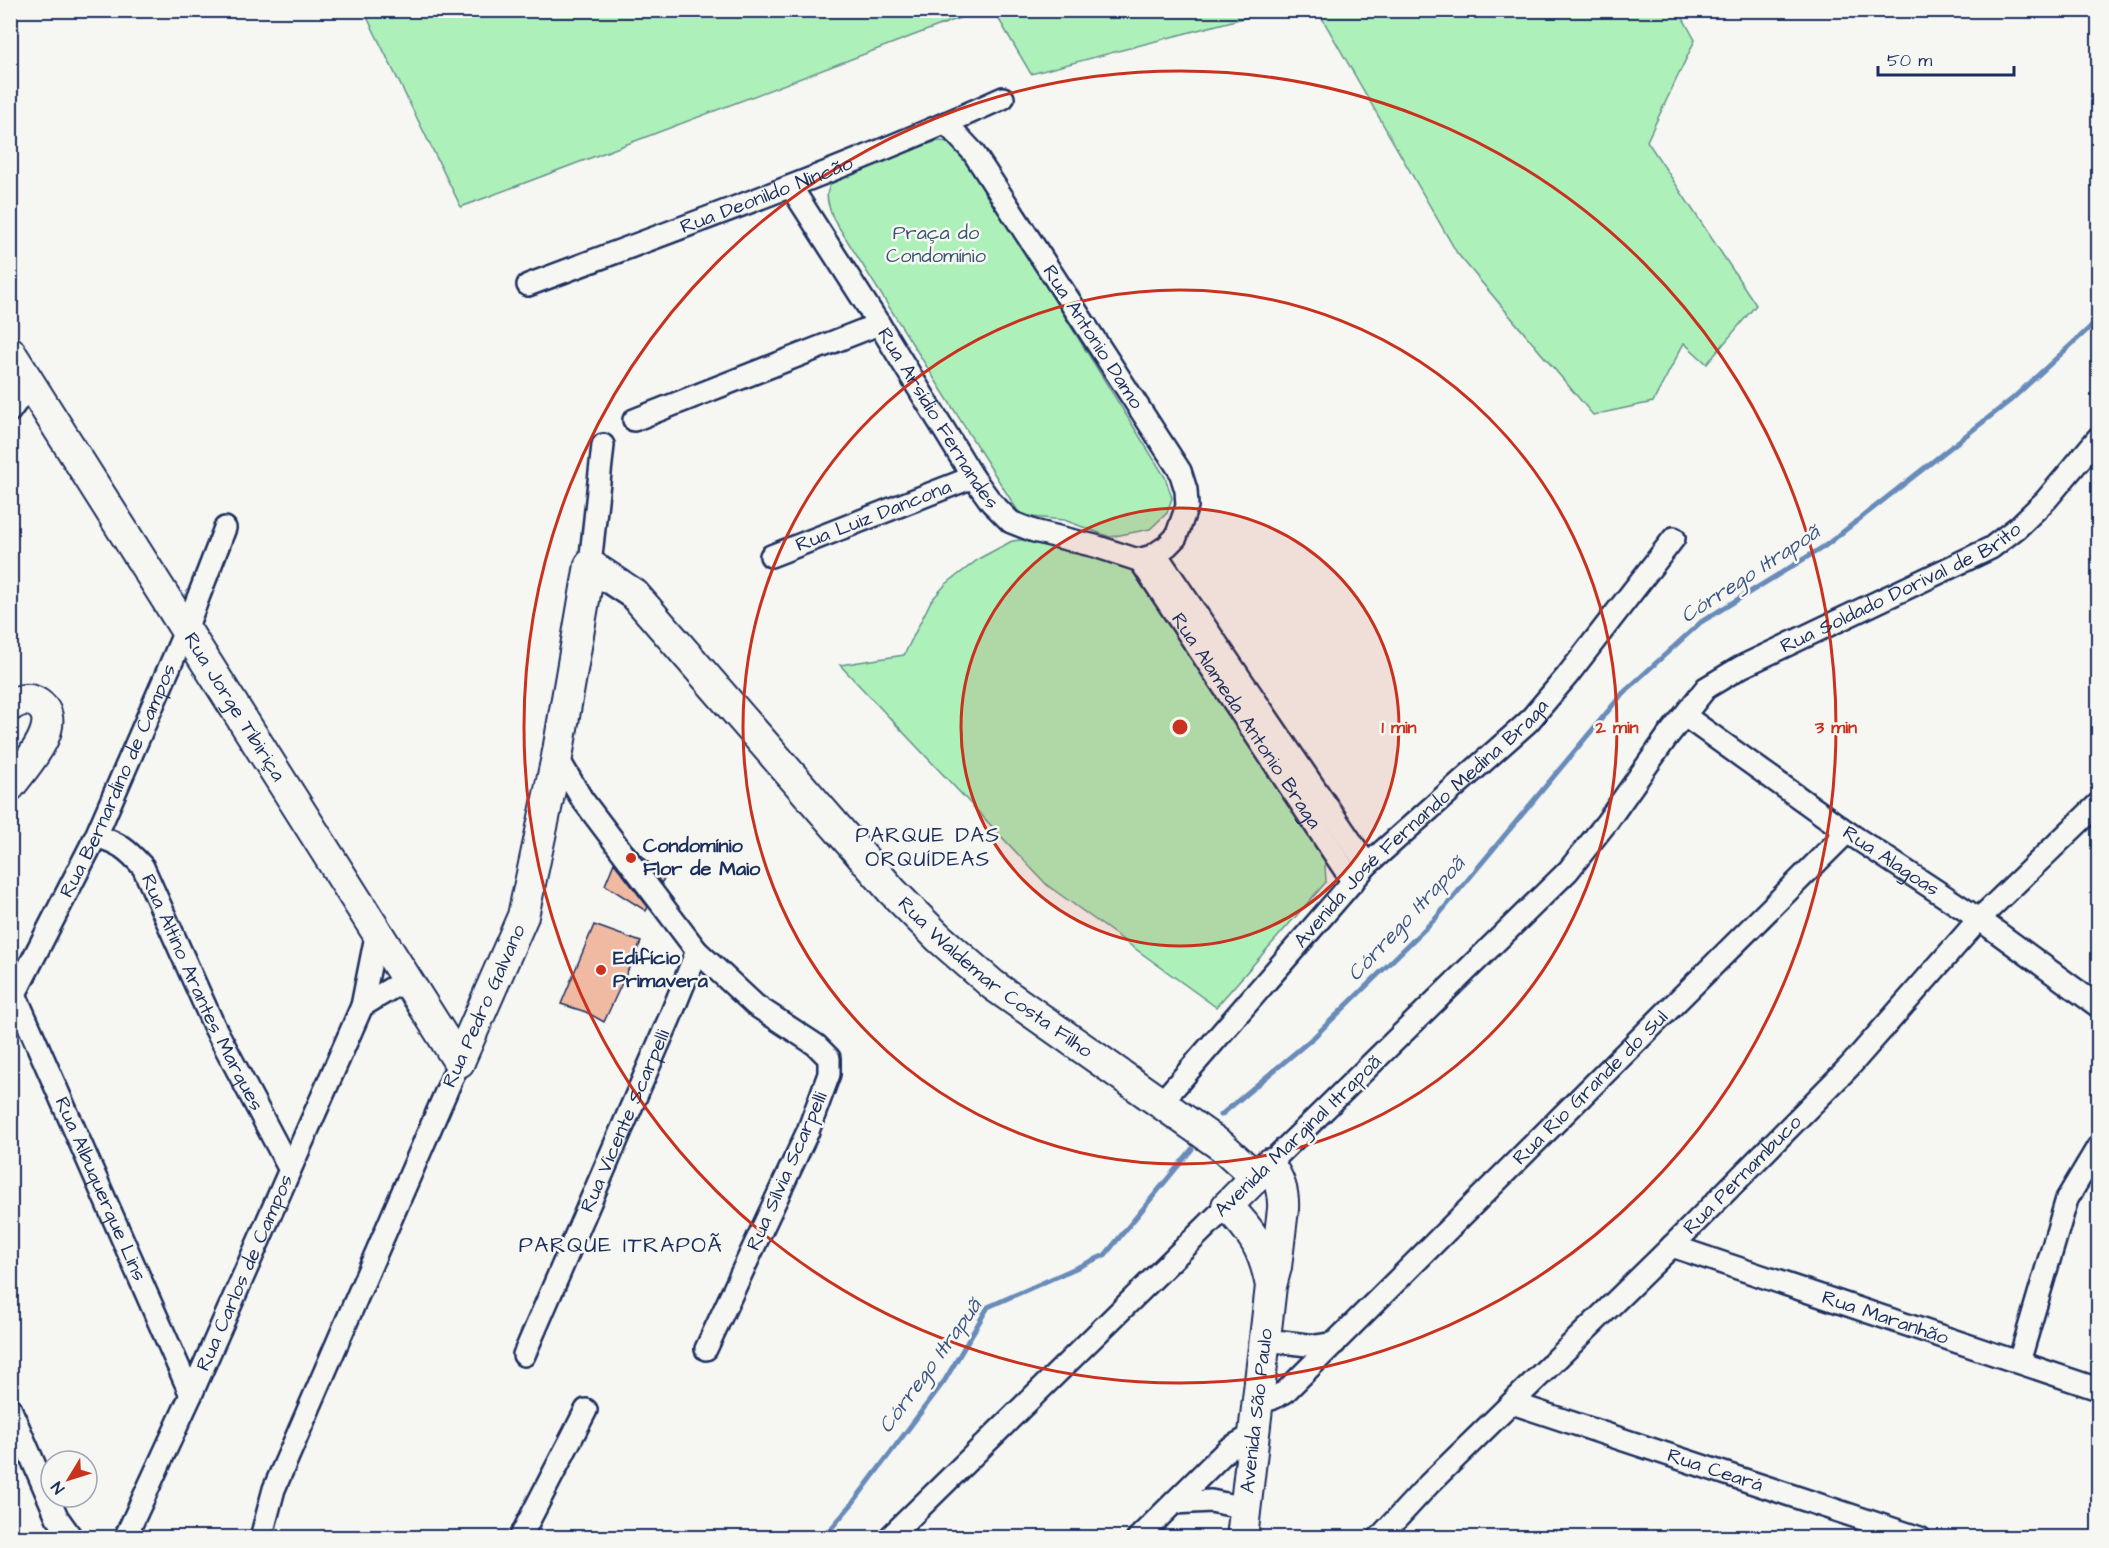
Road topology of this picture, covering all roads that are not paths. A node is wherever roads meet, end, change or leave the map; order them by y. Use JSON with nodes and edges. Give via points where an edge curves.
{"nodes":[{"id":1,"x":1003,"y":98,"type":"dead end"},
{"id":2,"x":946,"y":123,"type":"junction"},
{"id":3,"x":791,"y":187,"type":"junction"},
{"id":4,"x":528,"y":285,"type":"dead end"},
{"id":5,"x":879,"y":324,"type":"junction"},
{"id":6,"x":10,"y":352,"type":"edge"},
{"id":7,"x":30,"y":383,"type":"junction"},
{"id":8,"x":10,"y":411,"type":"edge"},
{"id":9,"x":634,"y":420,"type":"dead end"},
{"id":10,"x":2098,"y":438,"type":"edge"},
{"id":11,"x":603,"y":445,"type":"dead end"},
{"id":12,"x":973,"y":477,"type":"junction"},
{"id":13,"x":225,"y":528,"type":"dead end"},
{"id":14,"x":1674,"y":538,"type":"dead end"},
{"id":15,"x":771,"y":556,"type":"dead end"},
{"id":16,"x":1149,"y":556,"type":"junction"},
{"id":17,"x":590,"y":565,"type":"junction"},
{"id":18,"x":186,"y":628,"type":"junction"},
{"id":19,"x":10,"y":705,"type":"edge"},
{"id":20,"x":1685,"y":716,"type":"junction"},
{"id":21,"x":557,"y":757,"type":"junction"},
{"id":22,"x":10,"y":786,"type":"edge"},
{"id":23,"x":549,"y":796,"type":"junction"},
{"id":24,"x":582,"y":799,"type":"junction"},
{"id":25,"x":2098,"y":804,"type":"edge"},
{"id":26,"x":1847,"y":832,"type":"junction"},
{"id":27,"x":96,"y":836,"type":"junction"},
{"id":28,"x":1367,"y":865,"type":"junction"},
{"id":29,"x":1353,"y":882,"type":"junction"},
{"id":30,"x":1979,"y":920,"type":"junction"},
{"id":31,"x":377,"y":931,"type":"junction"},
{"id":32,"x":697,"y":951,"type":"junction"},
{"id":33,"x":409,"y":982,"type":"junction"},
{"id":34,"x":13,"y":989,"type":"edge"},
{"id":35,"x":2098,"y":1004,"type":"edge"},
{"id":36,"x":362,"y":1006,"type":"junction"},
{"id":37,"x":459,"y":1062,"type":"junction"},
{"id":38,"x":1160,"y":1104,"type":"junction"},
{"id":39,"x":2098,"y":1147,"type":"edge"},
{"id":40,"x":289,"y":1168,"type":"junction"},
{"id":41,"x":1263,"y":1171,"type":"junction"},
{"id":42,"x":1227,"y":1206,"type":"junction"},
{"id":43,"x":1672,"y":1246,"type":"junction"},
{"id":44,"x":1271,"y":1286,"type":"junction"},
{"id":45,"x":1265,"y":1340,"type":"junction"},
{"id":46,"x":1335,"y":1343,"type":"junction"},
{"id":47,"x":706,"y":1349,"type":"dead end"},
{"id":48,"x":524,"y":1355,"type":"dead end"},
{"id":49,"x":2019,"y":1362,"type":"junction"},
{"id":50,"x":2098,"y":1389,"type":"edge"},
{"id":51,"x":191,"y":1395,"type":"junction"},
{"id":52,"x":1258,"y":1401,"type":"junction"},
{"id":53,"x":1512,"y":1403,"type":"junction"},
{"id":54,"x":10,"y":1408,"type":"edge"},
{"id":55,"x":586,"y":1410,"type":"dead end"},
{"id":56,"x":1254,"y":1434,"type":"junction"},
{"id":57,"x":1174,"y":1503,"type":"junction"},
{"id":58,"x":1245,"y":1508,"type":"junction"},
{"id":59,"x":72,"y":1538,"type":"edge"},
{"id":60,"x":125,"y":1538,"type":"edge"},
{"id":61,"x":261,"y":1538,"type":"edge"},
{"id":62,"x":520,"y":1538,"type":"edge"},
{"id":63,"x":890,"y":1538,"type":"edge"},
{"id":64,"x":1138,"y":1538,"type":"edge"},
{"id":65,"x":1242,"y":1538,"type":"edge"},
{"id":66,"x":1379,"y":1538,"type":"edge"},
{"id":67,"x":1920,"y":1538,"type":"edge"}],
"edges":[{"from":1,"to":2,"type":"street","name":"Rua Deonildo Nincão"},
{"from":2,"to":3,"type":"street","name":"Rua Deonildo Nincão"},
{"from":2,"to":16,"type":"street","name":"Rua Antonio Damo","via":[[973,152],[1180,471],[1186,506],[1176,537]]},
{"from":3,"to":4,"type":"street","name":"Rua Deonildo Nincão"},
{"from":3,"to":5,"type":"street","name":"Rua Arsídio Fernandes"},
{"from":5,"to":9,"type":"street"},
{"from":5,"to":12,"type":"street","name":"Rua Arsídio Fernandes"},
{"from":6,"to":7,"type":"main road","name":"Rua Jorge Tibiriça"},
{"from":7,"to":8,"type":"street"},
{"from":7,"to":18,"type":"main road","name":"Rua Jorge Tibiriça"},
{"from":10,"to":20,"type":"street","name":"Rua Soldado Dorival de Brito","via":[[2046,500],[1991,548],[1741,667],[1706,688]]},
{"from":11,"to":17,"type":"street","name":"Rua Pedro Galvano"},
{"from":12,"to":15,"type":"street","name":"Rua Luiz Dancona"},
{"from":12,"to":16,"type":"street","name":"Rua Arsídio Fernandes","via":[[1011,522],[1034,531]]},
{"from":13,"to":18,"type":"street","name":"Rua Bernardino de Campos"},
{"from":14,"to":28,"type":"street","name":"Avenida José Fernando Medina Braga","via":[[1528,722]]},
{"from":16,"to":28,"type":"street","name":"Rua Alameda Antonio Braga"},
{"from":16,"to":29,"type":"street","name":"Rua Alameda Antonio Braga"},
{"from":17,"to":21,"type":"main road","name":"Rua Pedro Galvano"},
{"from":17,"to":38,"type":"main road","name":"Rua Waldemar Costa Filho","via":[[634,594],[892,891],[939,938],[993,985]]},
{"from":18,"to":27,"type":"street","name":"Rua Bernardino de Campos"},
{"from":18,"to":31,"type":"main road","name":"Rua Jorge Tibiriça"},
{"from":19,"to":22,"type":"main road","via":[[30,700],[45,710],[48,730]]},
{"from":20,"to":26,"type":"street","name":"Rua Alagoas"},
{"from":20,"to":41,"type":"street","name":"Avenida Marginal Itrapoã","via":[[1568,871]]},
{"from":21,"to":23,"type":"main road","name":"Rua Pedro Galvano"},
{"from":21,"to":24,"type":"street","name":"Rua Sílvia Scarpelli"},
{"from":23,"to":24,"type":"street"},
{"from":23,"to":37,"type":"main road","name":"Rua Pedro Galvano","via":[[524,916]]},
{"from":24,"to":32,"type":"street","name":"Rua Sílvia Scarpelli"},
{"from":25,"to":30,"type":"street","name":"Rua Pernambuco"},
{"from":26,"to":30,"type":"street","name":"Rua Alagoas"},
{"from":26,"to":46,"type":"street","name":"Rua Rio Grande do Sul"},
{"from":27,"to":34,"type":"street","name":"Rua Bernardino de Campos"},
{"from":27,"to":40,"type":"street","name":"Rua Altino Arantes Marques","via":[[115,842],[143,867],[214,1026]]},
{"from":28,"to":29,"type":"street","name":"Avenida José Fernando Medina Braga"},
{"from":29,"to":38,"type":"street","name":"Avenida José Fernando Medina Braga"},
{"from":30,"to":35,"type":"street","name":"Rua Alagoas"},
{"from":30,"to":43,"type":"street","name":"Rua Pernambuco","via":[[1850,1065]]},
{"from":31,"to":33,"type":"main road","name":"Rua Jorge Tibiriça"},
{"from":31,"to":36,"type":"street","name":"Rua Carlos de Campos"},
{"from":32,"to":47,"type":"street","name":"Rua Sílvia Scarpelli","via":[[755,1005],[829,1058],[829,1074],[808,1131]]},
{"from":32,"to":48,"type":"street","name":"Rua Vicente Scarpelli"},
{"from":33,"to":36,"type":"street"},
{"from":33,"to":37,"type":"main road","name":"Rua Jorge Tibiriça"},
{"from":34,"to":51,"type":"street","name":"Rua Albuquerque Lins"},
{"from":36,"to":40,"type":"street","name":"Rua Carlos de Campos"},
{"from":37,"to":61,"type":"street","name":"Rua Pedro Galvano","via":[[274,1490]]},
{"from":38,"to":41,"type":"main road","name":"Rua Waldemar Costa Filho"},
{"from":39,"to":49,"type":"street","via":[[2067,1198]]},
{"from":40,"to":51,"type":"street","name":"Rua Carlos de Campos"},
{"from":41,"to":42,"type":"main road","name":"Avenida Marginal Itrapoã"},
{"from":41,"to":44,"type":"main road","name":"Avenida São Paulo","via":[[1279,1179],[1284,1200]]},
{"from":42,"to":44,"type":"main road","name":"Avenida São Paulo","via":[[1262,1250]]},
{"from":42,"to":63,"type":"street","name":"Avenida Marginal Itrapoã"},
{"from":43,"to":49,"type":"street","name":"Rua Maranhão"},
{"from":43,"to":53,"type":"street","name":"Rua Pernambuco"},
{"from":44,"to":45,"type":"main road","name":"Avenida São Paulo"},
{"from":45,"to":46,"type":"street","via":[[1316,1346]]},
{"from":45,"to":52,"type":"main road","name":"Avenida São Paulo"},
{"from":46,"to":52,"type":"street","name":"Rua Rio Grande do Sul","via":[[1285,1392]]},
{"from":49,"to":50,"type":"street","name":"Rua Maranhão"},
{"from":51,"to":60,"type":"street","name":"Rua Carlos de Campos"},
{"from":52,"to":56,"type":"main road","name":"Avenida São Paulo"},
{"from":53,"to":66,"type":"street","name":"Rua Pernambuco"},
{"from":53,"to":67,"type":"street","name":"Rua Ceará"},
{"from":54,"to":59,"type":"street","via":[[57,1517]]},
{"from":55,"to":62,"type":"street"},
{"from":56,"to":57,"type":"street","via":[[1228,1449]]},
{"from":56,"to":58,"type":"main road","name":"Avenida São Paulo"},
{"from":57,"to":58,"type":"street","via":[[1211,1501]]},
{"from":57,"to":64,"type":"street"},
{"from":58,"to":65,"type":"main road","name":"Avenida São Paulo"}]}
